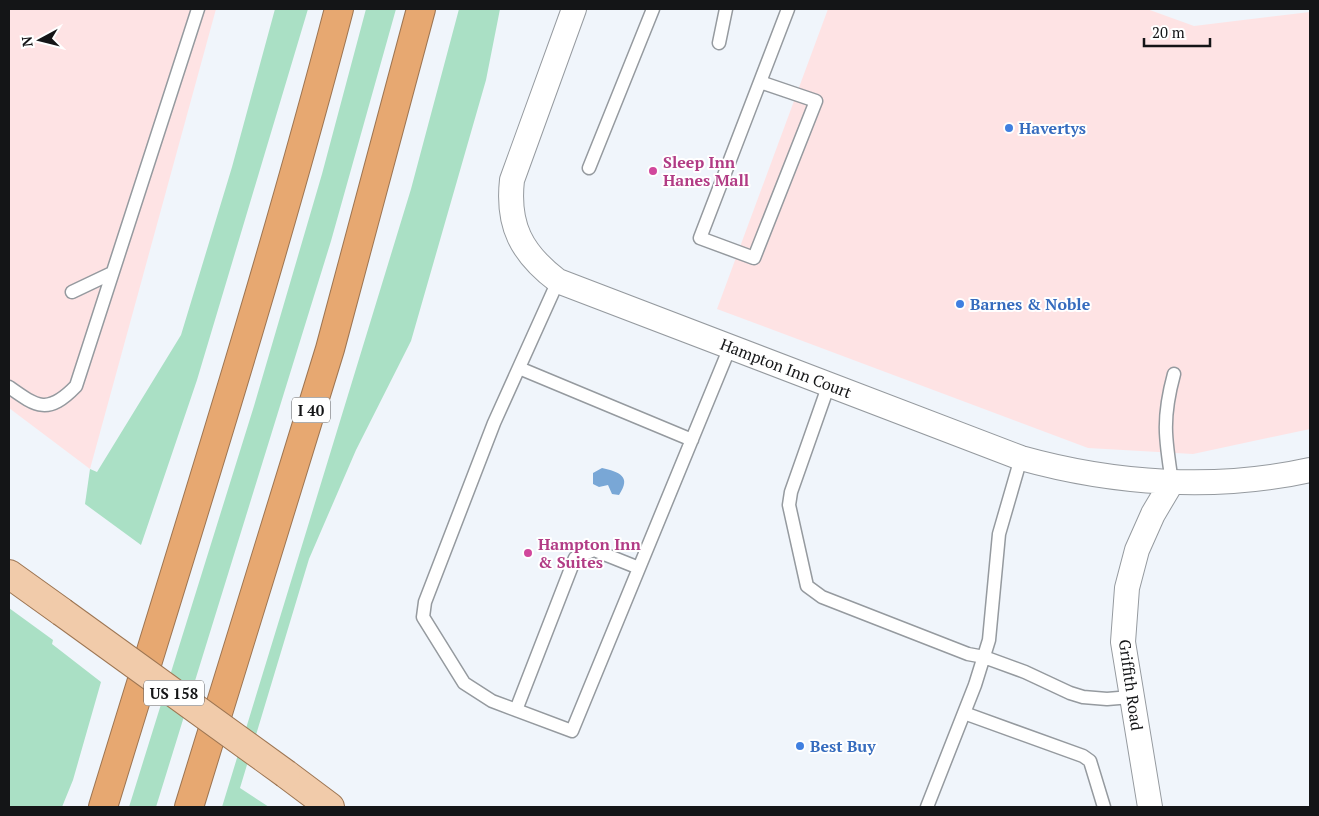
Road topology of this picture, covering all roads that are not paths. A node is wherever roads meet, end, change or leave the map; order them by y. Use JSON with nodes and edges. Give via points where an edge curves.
{"nodes":[{"id":1,"x":198,"y":9,"type":"edge"},
{"id":2,"x":339,"y":9,"type":"edge"},
{"id":3,"x":421,"y":9,"type":"edge"},
{"id":4,"x":574,"y":9,"type":"edge"},
{"id":5,"x":726,"y":9,"type":"edge"},
{"id":6,"x":788,"y":9,"type":"edge"},
{"id":7,"x":651,"y":14,"type":"edge"},
{"id":8,"x":719,"y":43,"type":"dead end"},
{"id":9,"x":760,"y":82,"type":"junction"},
{"id":10,"x":589,"y":168,"type":"dead end"},
{"id":11,"x":112,"y":273,"type":"junction"},
{"id":12,"x":558,"y":281,"type":"junction"},
{"id":13,"x":72,"y":292,"type":"dead end"},
{"id":14,"x":730,"y":347,"type":"junction"},
{"id":15,"x":519,"y":368,"type":"junction"},
{"id":16,"x":1174,"y":374,"type":"dead end"},
{"id":17,"x":829,"y":384,"type":"junction"},
{"id":18,"x":9,"y":387,"type":"edge"},
{"id":19,"x":692,"y":440,"type":"junction"},
{"id":20,"x":1021,"y":458,"type":"junction"},
{"id":21,"x":1310,"y":470,"type":"edge"},
{"id":22,"x":1172,"y":482,"type":"junction"},
{"id":23,"x":639,"y":568,"type":"junction"},
{"id":24,"x":9,"y":574,"type":"edge"},
{"id":25,"x":984,"y":657,"type":"junction"},
{"id":26,"x":1131,"y":697,"type":"junction"},
{"id":27,"x":516,"y":710,"type":"junction"},
{"id":28,"x":964,"y":713,"type":"junction"},
{"id":29,"x":102,"y":806,"type":"edge"},
{"id":30,"x":188,"y":807,"type":"edge"},
{"id":31,"x":330,"y":807,"type":"edge"},
{"id":32,"x":927,"y":807,"type":"edge"},
{"id":33,"x":1104,"y":807,"type":"edge"},
{"id":34,"x":1150,"y":807,"type":"edge"}],
"edges":[{"from":1,"to":11,"type":"lane"},
{"from":2,"to":29,"type":"highway","via":[[251,324]]},
{"from":3,"to":30,"type":"highway","number":"I 40","via":[[330,349]]},
{"from":4,"to":12,"type":"street","name":"Hampton Inn Court","via":[[512,180],[509,202],[519,239],[541,268]]},
{"from":5,"to":8,"type":"lane"},
{"from":6,"to":9,"type":"lane"},
{"from":7,"to":10,"type":"lane"},
{"from":9,"to":9,"type":"lane","via":[[700,238],[754,258],[816,101]]},
{"from":11,"to":13,"type":"lane"},
{"from":11,"to":18,"type":"lane","via":[[76,386],[67,396],[44,406],[32,404]]},
{"from":12,"to":14,"type":"street","name":"Hampton Inn Court"},
{"from":12,"to":15,"type":"lane"},
{"from":14,"to":17,"type":"street","name":"Hampton Inn Court"},
{"from":14,"to":19,"type":"lane"},
{"from":15,"to":19,"type":"lane"},
{"from":15,"to":27,"type":"lane","via":[[425,602],[423,617],[464,683],[492,701]]},
{"from":16,"to":22,"type":"lane","via":[[1165,423]]},
{"from":17,"to":20,"type":"street","name":"Hampton Inn Court"},
{"from":17,"to":25,"type":"lane","via":[[791,492],[791,517],[807,586],[822,597],[968,654]]},
{"from":19,"to":23,"type":"lane"},
{"from":20,"to":22,"type":"street","name":"Hampton Inn Court","via":[[1075,471]]},
{"from":20,"to":25,"type":"lane","via":[[999,534],[992,621]]},
{"from":21,"to":22,"type":"street","name":"Hampton Inn Court","via":[[1241,481]]},
{"from":22,"to":26,"type":"street","name":"Griffith Road","via":[[1137,550],[1127,588],[1123,642]]},
{"from":23,"to":27,"type":"lane","via":[[594,550],[575,558]]},
{"from":23,"to":27,"type":"lane","via":[[572,731]]},
{"from":24,"to":31,"type":"main road","number":"US 158","bridge":true},
{"from":25,"to":26,"type":"lane","via":[[1083,697]]},
{"from":25,"to":28,"type":"lane"},
{"from":26,"to":34,"type":"street","name":"Griffith Road"},
{"from":28,"to":32,"type":"lane"},
{"from":28,"to":33,"type":"lane","via":[[1083,756],[1090,761]]}]}
